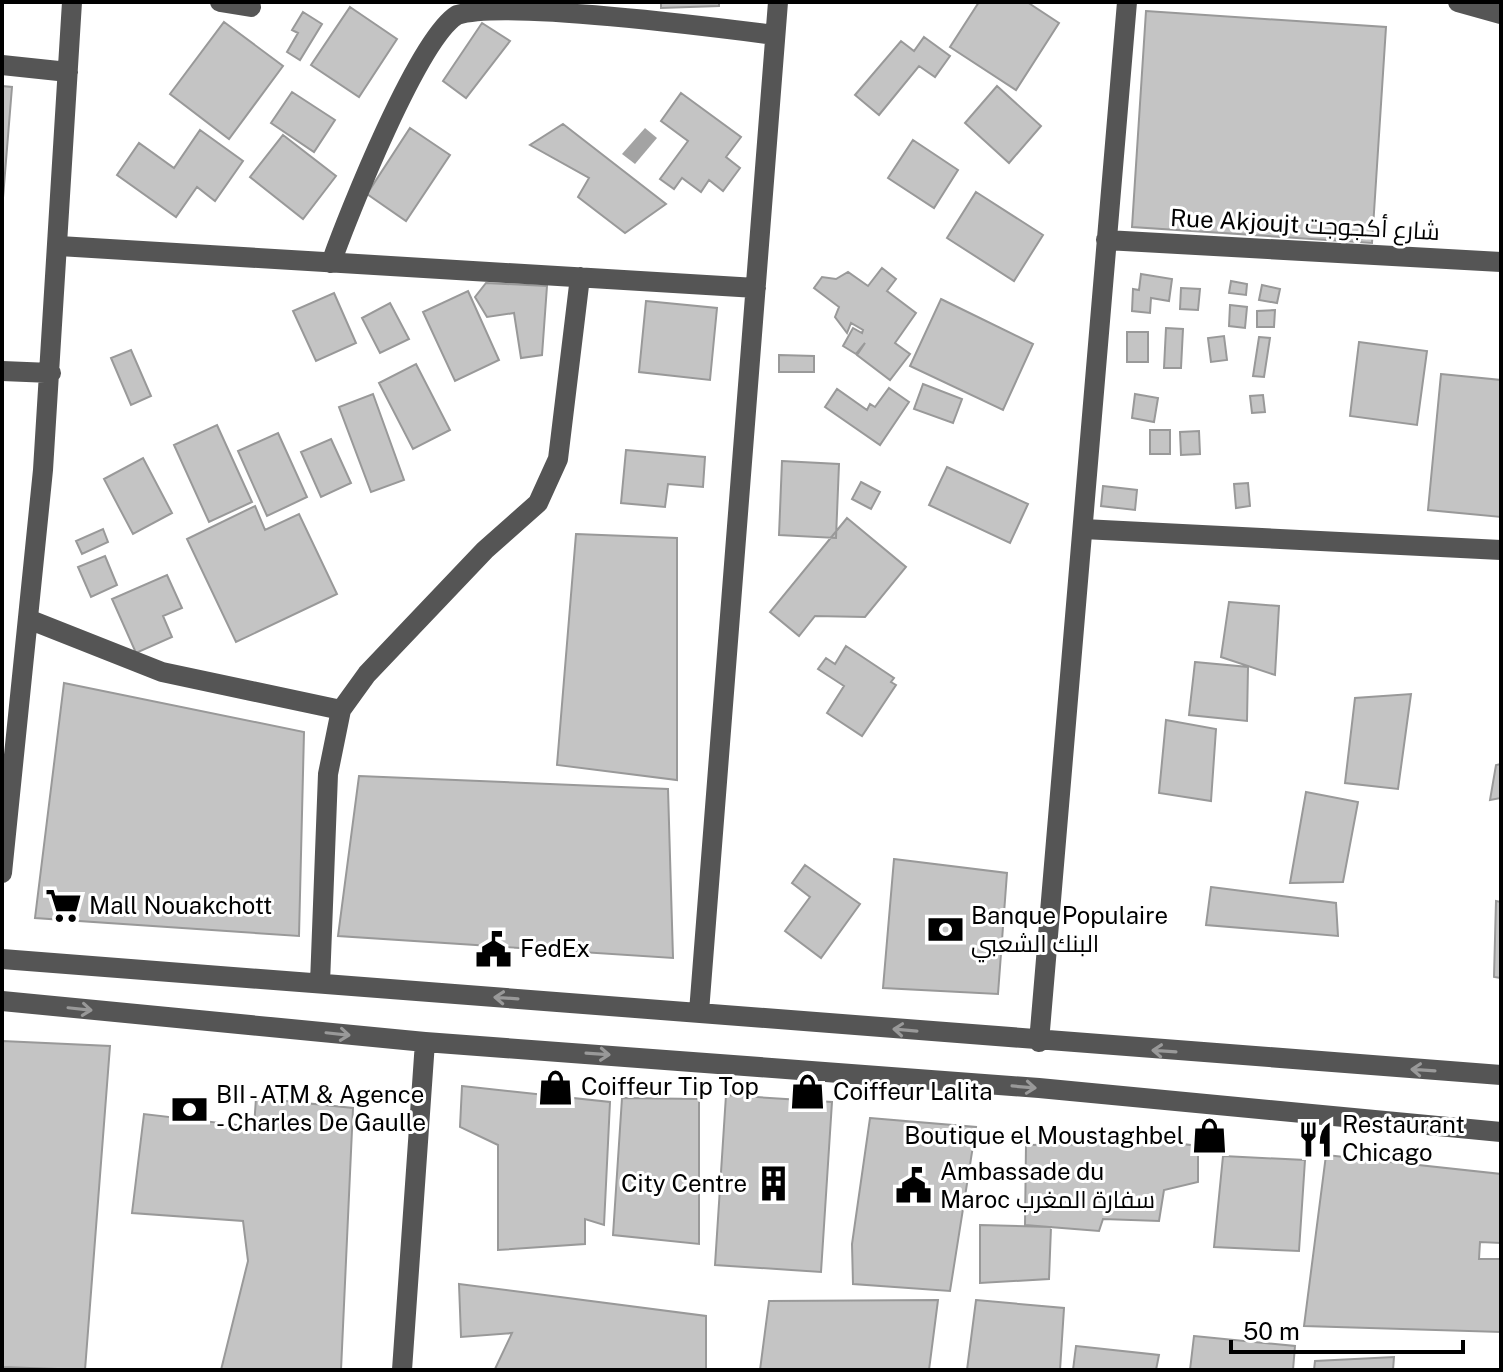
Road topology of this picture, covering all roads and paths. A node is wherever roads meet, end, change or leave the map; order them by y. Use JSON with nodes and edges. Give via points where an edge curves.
{"nodes":[{"id":1,"x":72,"y":2,"type":"edge"},
{"id":2,"x":220,"y":2,"type":"edge"},
{"id":3,"x":778,"y":2,"type":"edge"},
{"id":4,"x":1127,"y":2,"type":"edge"},
{"id":5,"x":1458,"y":2,"type":"edge"},
{"id":6,"x":251,"y":7,"type":"dead end"},
{"id":7,"x":1501,"y":14,"type":"edge"},
{"id":8,"x":775,"y":35,"type":"junction"},
{"id":9,"x":2,"y":65,"type":"edge"},
{"id":10,"x":68,"y":72,"type":"junction"},
{"id":11,"x":1106,"y":240,"type":"junction"},
{"id":12,"x":59,"y":246,"type":"junction"},
{"id":13,"x":1501,"y":262,"type":"edge"},
{"id":14,"x":331,"y":263,"type":"junction"},
{"id":15,"x":580,"y":277,"type":"junction"},
{"id":16,"x":756,"y":288,"type":"junction"},
{"id":17,"x":2,"y":371,"type":"edge"},
{"id":18,"x":51,"y":373,"type":"junction"},
{"id":19,"x":1083,"y":529,"type":"junction"},
{"id":20,"x":1501,"y":550,"type":"edge"},
{"id":21,"x":28,"y":619,"type":"junction"},
{"id":22,"x":341,"y":710,"type":"junction"},
{"id":23,"x":2,"y":873,"type":"edge"},
{"id":24,"x":2,"y":959,"type":"edge"},
{"id":25,"x":320,"y":983,"type":"junction"},
{"id":26,"x":2,"y":1001,"type":"edge"},
{"id":27,"x":699,"y":1012,"type":"junction"},
{"id":28,"x":425,"y":1042,"type":"junction"},
{"id":29,"x":1039,"y":1042,"type":"junction"},
{"id":30,"x":1501,"y":1075,"type":"edge"},
{"id":31,"x":1501,"y":1132,"type":"edge"},
{"id":32,"x":402,"y":1370,"type":"edge"}],
"edges":[{"from":1,"to":10,"type":"street"},
{"from":2,"to":6,"type":"street"},
{"from":3,"to":8,"type":"street"},
{"from":4,"to":11,"type":"street"},
{"from":5,"to":7,"type":"street"},
{"from":8,"to":14,"type":"street","via":[[533,5],[488,5],[456,16],[433,40],[374,155]]},
{"from":8,"to":16,"type":"street"},
{"from":9,"to":10,"type":"street"},
{"from":10,"to":12,"type":"street"},
{"from":11,"to":13,"type":"street","name":"Rue Akjoujt شارع أكجوجت"},
{"from":11,"to":19,"type":"street"},
{"from":12,"to":14,"type":"street"},
{"from":12,"to":18,"type":"street"},
{"from":14,"to":15,"type":"street"},
{"from":15,"to":16,"type":"street"},
{"from":15,"to":22,"type":"street","via":[[558,459],[538,503],[485,550],[367,674]]},
{"from":16,"to":27,"type":"street"},
{"from":17,"to":18,"type":"street"},
{"from":18,"to":21,"type":"street"},
{"from":19,"to":20,"type":"street"},
{"from":19,"to":29,"type":"street"},
{"from":21,"to":22,"type":"street","via":[[162,672]]},
{"from":21,"to":23,"type":"street"},
{"from":22,"to":25,"type":"street","via":[[328,774]]},
{"from":24,"to":25,"type":"street"},
{"from":27,"to":25,"type":"street","one_way":true},
{"from":26,"to":28,"type":"street","one_way":true},
{"from":29,"to":27,"type":"street","one_way":true},
{"from":28,"to":31,"type":"street","one_way":true,"via":[[1039,1088]]},
{"from":28,"to":32,"type":"street"},
{"from":30,"to":29,"type":"street","one_way":true}]}
